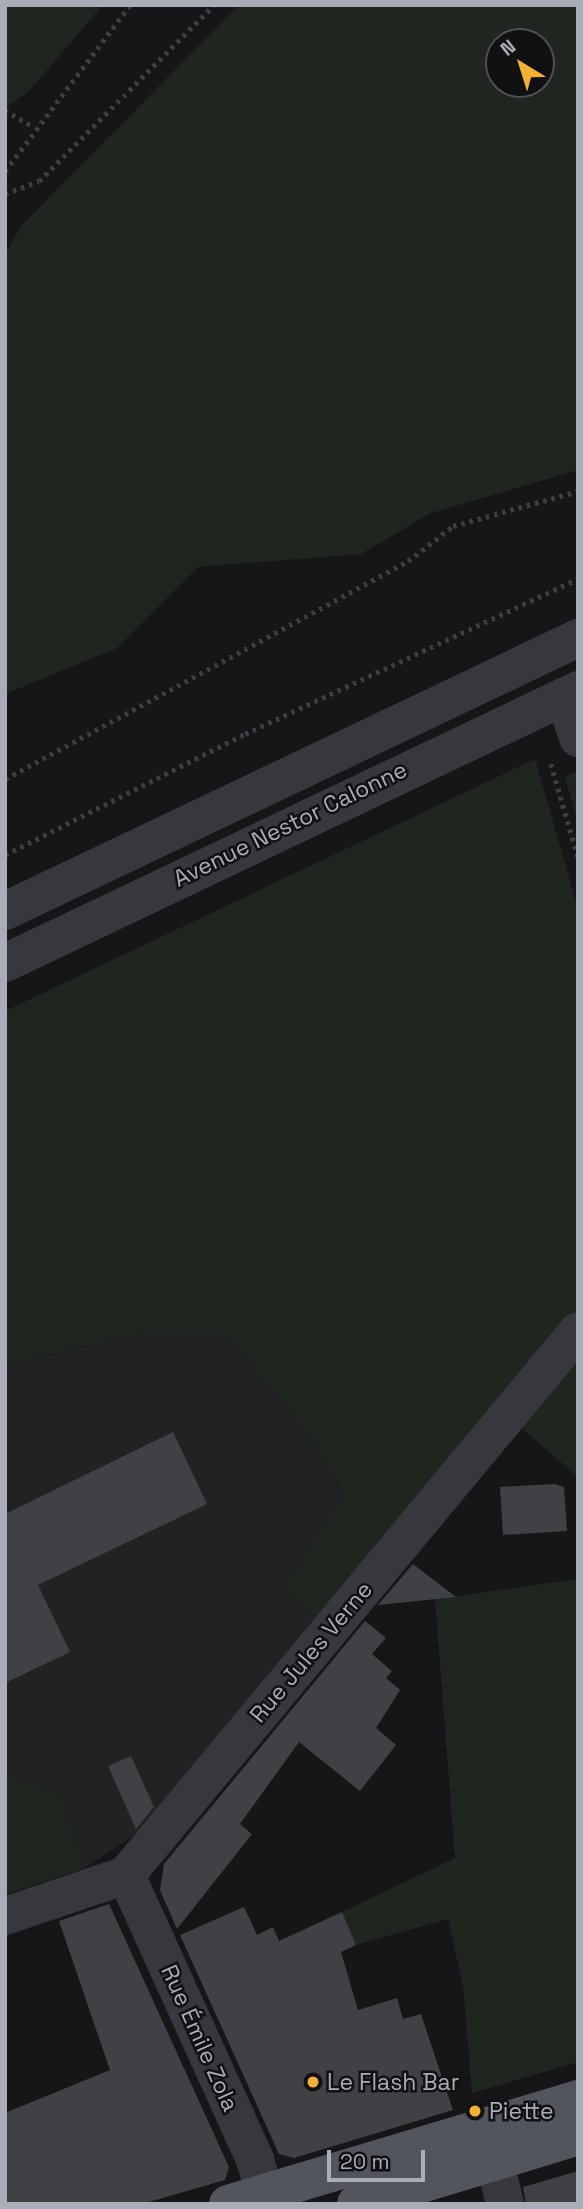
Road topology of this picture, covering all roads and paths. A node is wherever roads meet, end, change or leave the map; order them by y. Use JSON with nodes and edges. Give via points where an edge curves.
{"nodes":[{"id":1,"x":130,"y":5,"type":"edge"},
{"id":2,"x":214,"y":5,"type":"edge"},
{"id":3,"x":5,"y":110,"type":"edge"},
{"id":4,"x":33,"y":127,"type":"junction"},
{"id":5,"x":5,"y":171,"type":"edge"},
{"id":6,"x":5,"y":194,"type":"edge"},
{"id":7,"x":578,"y":491,"type":"edge"},
{"id":8,"x":578,"y":579,"type":"edge"},
{"id":9,"x":578,"y":638,"type":"edge"},
{"id":10,"x":571,"y":694,"type":"edge"},
{"id":11,"x":578,"y":738,"type":"edge"},
{"id":12,"x":552,"y":767,"type":"dead end"},
{"id":13,"x":5,"y":779,"type":"edge"},
{"id":14,"x":5,"y":855,"type":"edge"},
{"id":15,"x":578,"y":857,"type":"edge"},
{"id":16,"x":5,"y":911,"type":"edge"},
{"id":17,"x":5,"y":963,"type":"edge"},
{"id":18,"x":578,"y":1331,"type":"edge"},
{"id":19,"x":127,"y":1875,"type":"junction"},
{"id":20,"x":5,"y":1916,"type":"edge"},
{"id":21,"x":578,"y":2099,"type":"edge"},
{"id":22,"x":578,"y":2136,"type":"edge"},
{"id":23,"x":490,"y":2143,"type":"junction"},
{"id":24,"x":267,"y":2198,"type":"edge"},
{"id":25,"x":228,"y":2204,"type":"edge"},
{"id":26,"x":356,"y":2204,"type":"edge"},
{"id":27,"x":505,"y":2204,"type":"edge"}],
"edges":[{"from":1,"to":4,"type":"path"},
{"from":2,"to":6,"type":"path","via":[[39,181]]},
{"from":3,"to":4,"type":"path"},
{"from":4,"to":5,"type":"path"},
{"from":7,"to":13,"type":"path","via":[[453,526],[408,561]]},
{"from":8,"to":14,"type":"path","via":[[245,734]]},
{"from":9,"to":16,"type":"street"},
{"from":10,"to":11,"type":"street"},
{"from":10,"to":17,"type":"street","name":"Avenue Nestor Calonne"},
{"from":12,"to":15,"type":"path"},
{"from":18,"to":19,"type":"street","name":"Rue Jules Verne"},
{"from":19,"to":20,"type":"street"},
{"from":19,"to":24,"type":"street","name":"Rue Émile Zola"},
{"from":21,"to":23,"type":"main road"},
{"from":22,"to":23,"type":"main road"},
{"from":23,"to":24,"type":"main road"},
{"from":23,"to":26,"type":"main road"},
{"from":23,"to":27,"type":"street"},
{"from":24,"to":25,"type":"main road"}]}
